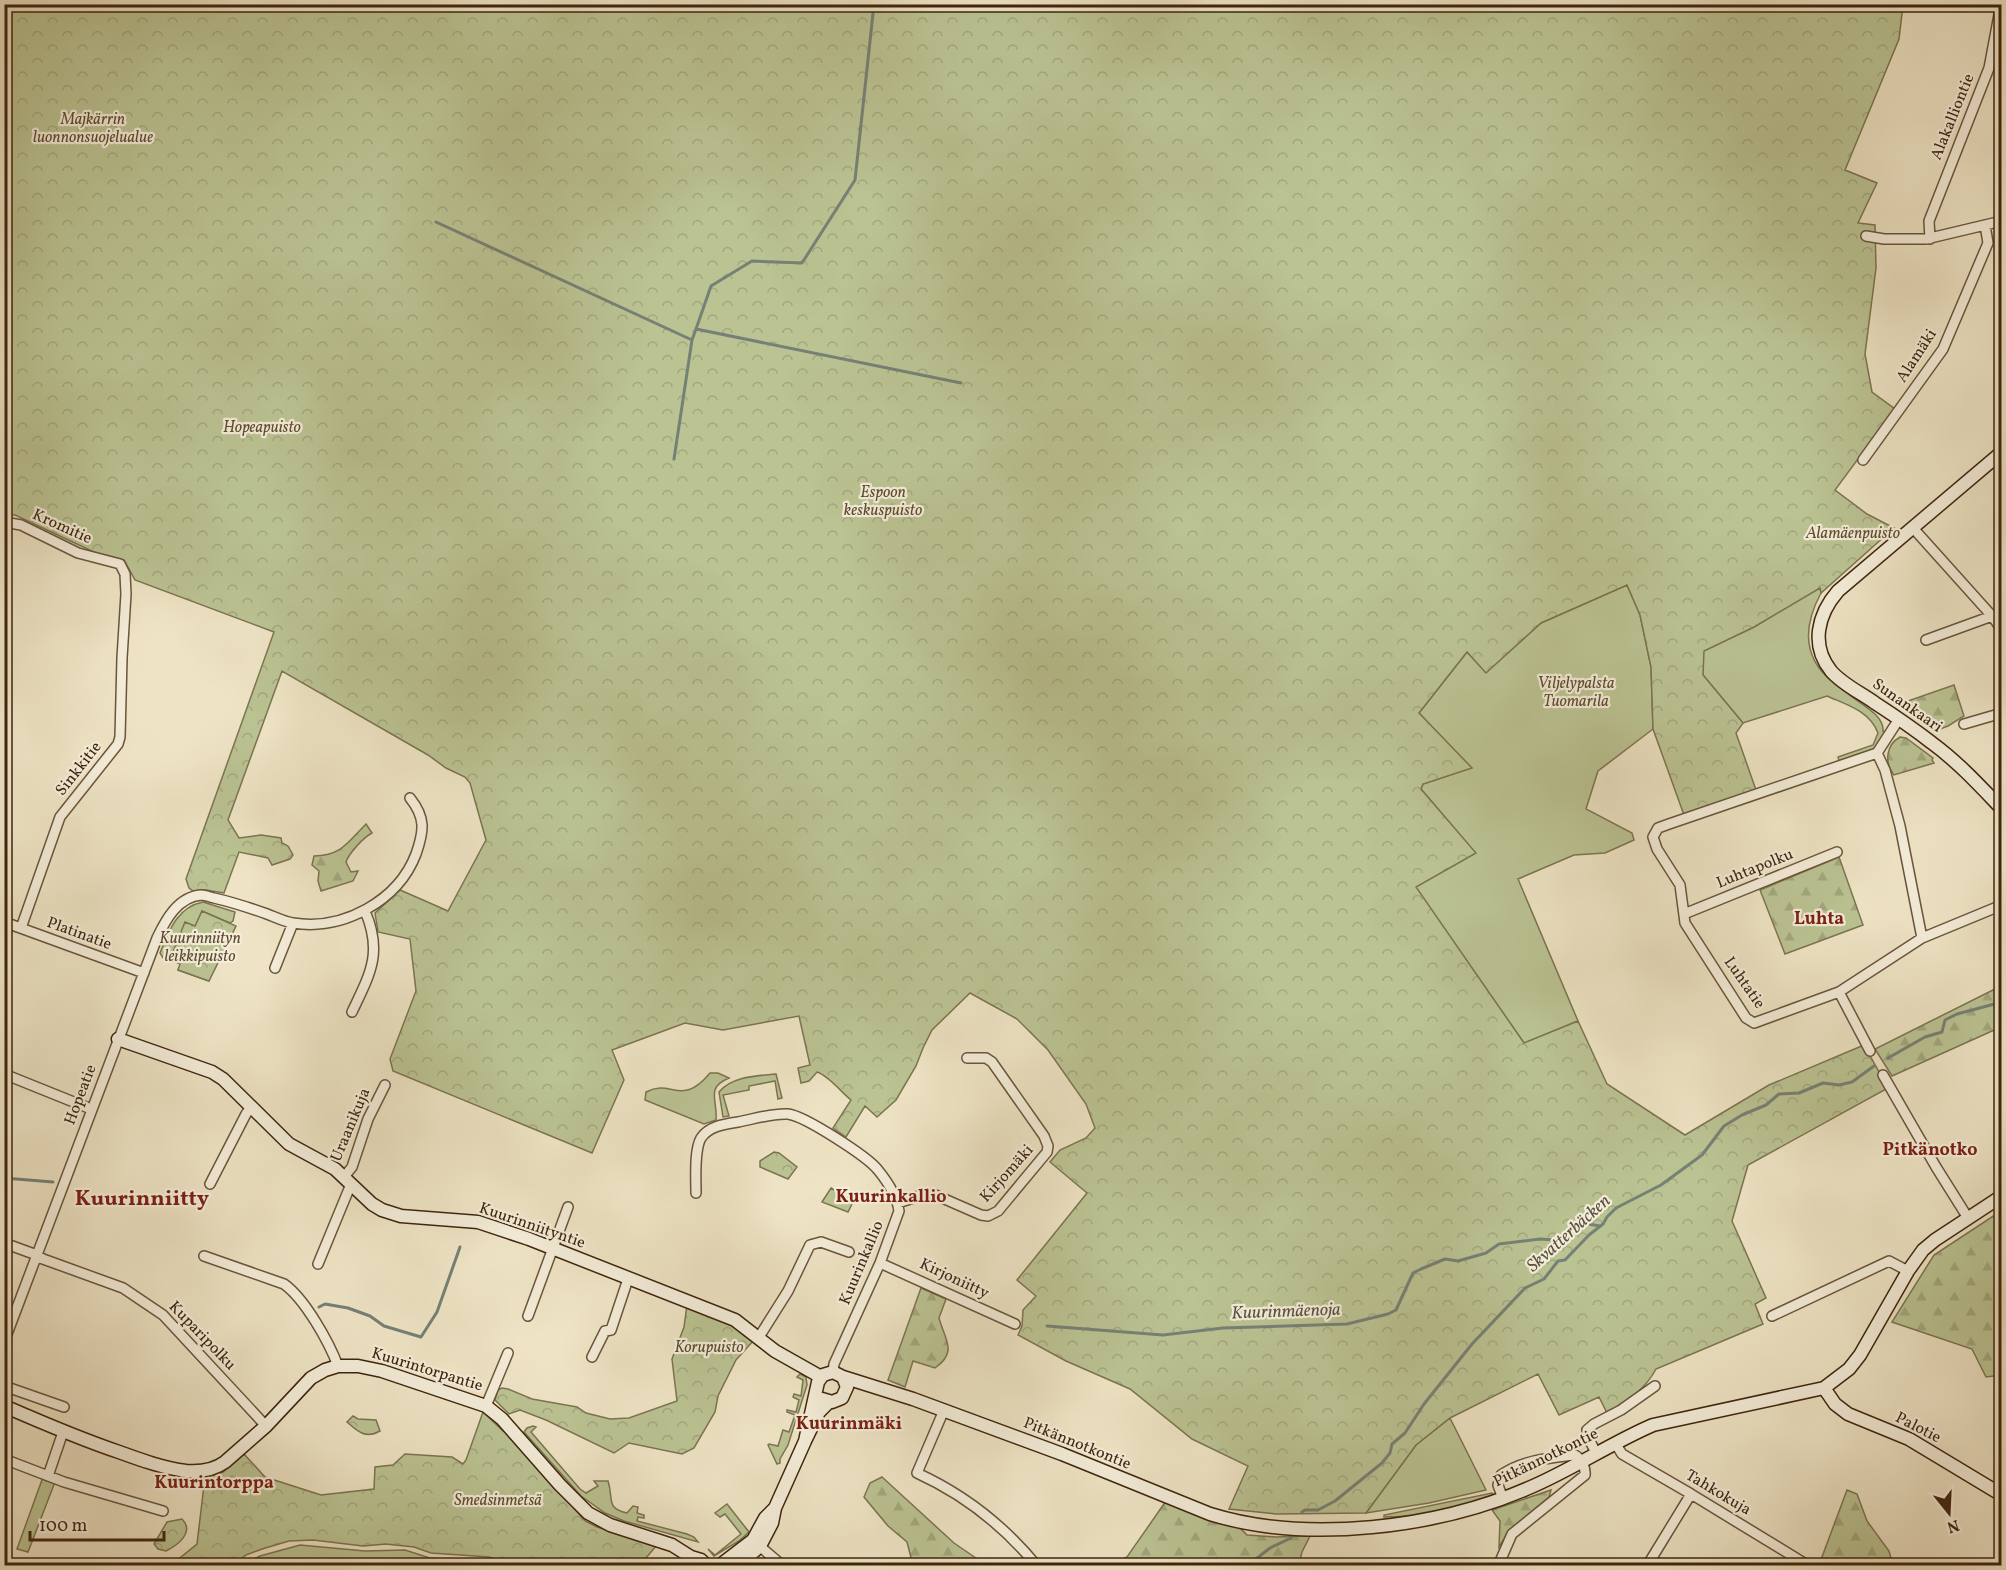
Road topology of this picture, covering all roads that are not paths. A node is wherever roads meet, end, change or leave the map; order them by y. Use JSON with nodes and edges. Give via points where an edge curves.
{"nodes":[{"id":1,"x":2001,"y":4,"type":"edge"},
{"id":2,"x":2001,"y":221,"type":"edge"},
{"id":3,"x":1985,"y":225,"type":"junction"},
{"id":4,"x":1866,"y":236,"type":"dead end"},
{"id":5,"x":1930,"y":239,"type":"junction"},
{"id":6,"x":2001,"y":452,"type":"edge"},
{"id":7,"x":1863,"y":460,"type":"dead end"},
{"id":8,"x":4,"y":522,"type":"edge"},
{"id":9,"x":1913,"y":528,"type":"junction"},
{"id":10,"x":106,"y":561,"type":"joint"},
{"id":11,"x":1992,"y":616,"type":"junction"},
{"id":12,"x":2001,"y":630,"type":"edge"},
{"id":13,"x":1926,"y":640,"type":"dead end"},
{"id":14,"x":2001,"y":713,"type":"edge"},
{"id":15,"x":1899,"y":720,"type":"junction"},
{"id":16,"x":1964,"y":724,"type":"dead end"},
{"id":17,"x":1877,"y":753,"type":"junction"},
{"id":18,"x":410,"y":798,"type":"dead end"},
{"id":19,"x":2001,"y":809,"type":"edge"},
{"id":20,"x":1837,"y":852,"type":"dead end"},
{"id":21,"x":2001,"y":905,"type":"edge"},
{"id":22,"x":365,"y":911,"type":"junction"},
{"id":23,"x":1684,"y":914,"type":"junction"},
{"id":24,"x":4,"y":922,"type":"edge"},
{"id":25,"x":293,"y":924,"type":"junction"},
{"id":26,"x":21,"y":928,"type":"junction"},
{"id":27,"x":1922,"y":938,"type":"junction"},
{"id":28,"x":275,"y":968,"type":"dead end"},
{"id":29,"x":144,"y":973,"type":"junction"},
{"id":30,"x":1839,"y":992,"type":"junction"},
{"id":31,"x":352,"y":1012,"type":"dead end"},
{"id":32,"x":118,"y":1039,"type":"junction"},
{"id":33,"x":1870,"y":1051,"type":"dead end"},
{"id":34,"x":967,"y":1058,"type":"dead end"},
{"id":35,"x":4,"y":1074,"type":"edge"},
{"id":36,"x":1883,"y":1075,"type":"dead end"},
{"id":37,"x":385,"y":1085,"type":"dead end"},
{"id":38,"x":252,"y":1106,"type":"junction"},
{"id":39,"x":91,"y":1109,"type":"junction"},
{"id":40,"x":348,"y":1180,"type":"junction"},
{"id":41,"x":210,"y":1184,"type":"dead end"},
{"id":42,"x":696,"y":1193,"type":"dead end"},
{"id":43,"x":2001,"y":1196,"type":"edge"},
{"id":44,"x":898,"y":1203,"type":"junction"},
{"id":45,"x":568,"y":1207,"type":"dead end"},
{"id":46,"x":1968,"y":1218,"type":"junction"},
{"id":47,"x":4,"y":1243,"type":"edge"},
{"id":48,"x":552,"y":1249,"type":"junction"},
{"id":49,"x":849,"y":1252,"type":"dead end"},
{"id":50,"x":204,"y":1256,"type":"dead end"},
{"id":51,"x":37,"y":1257,"type":"junction"},
{"id":52,"x":880,"y":1263,"type":"junction"},
{"id":53,"x":318,"y":1264,"type":"dead end"},
{"id":54,"x":1908,"y":1271,"type":"junction"},
{"id":55,"x":628,"y":1279,"type":"junction"},
{"id":56,"x":528,"y":1316,"type":"dead end"},
{"id":57,"x":1772,"y":1316,"type":"dead end"},
{"id":58,"x":1015,"y":1324,"type":"dead end"},
{"id":59,"x":759,"y":1337,"type":"junction"},
{"id":60,"x":4,"y":1342,"type":"edge"},
{"id":61,"x":508,"y":1353,"type":"dead end"},
{"id":62,"x":592,"y":1357,"type":"dead end"},
{"id":63,"x":339,"y":1366,"type":"junction"},
{"id":64,"x":828,"y":1378,"type":"junction"},
{"id":65,"x":4,"y":1386,"type":"edge"},
{"id":66,"x":1655,"y":1386,"type":"dead end"},
{"id":67,"x":1824,"y":1389,"type":"junction"},
{"id":68,"x":890,"y":1391,"type":"junction"},
{"id":69,"x":846,"y":1393,"type":"junction"},
{"id":70,"x":829,"y":1402,"type":"junction"},
{"id":71,"x":4,"y":1406,"type":"edge"},
{"id":72,"x":486,"y":1406,"type":"junction"},
{"id":73,"x":64,"y":1407,"type":"dead end"},
{"id":74,"x":944,"y":1410,"type":"junction"},
{"id":75,"x":266,"y":1426,"type":"junction"},
{"id":76,"x":63,"y":1432,"type":"junction"},
{"id":77,"x":805,"y":1441,"type":"junction"},
{"id":78,"x":1615,"y":1443,"type":"junction"},
{"id":79,"x":1596,"y":1454,"type":"junction"},
{"id":80,"x":4,"y":1459,"type":"edge"},
{"id":81,"x":1581,"y":1461,"type":"junction"},
{"id":82,"x":48,"y":1476,"type":"junction"},
{"id":83,"x":1692,"y":1494,"type":"junction"},
{"id":84,"x":2001,"y":1495,"type":"edge"},
{"id":85,"x":1503,"y":1499,"type":"junction"},
{"id":86,"x":163,"y":1511,"type":"dead end"},
{"id":87,"x":756,"y":1543,"type":"junction"},
{"id":88,"x":691,"y":1561,"type":"edge"},
{"id":89,"x":707,"y":1566,"type":"edge"},
{"id":90,"x":719,"y":1566,"type":"edge"},
{"id":91,"x":738,"y":1566,"type":"edge"},
{"id":92,"x":783,"y":1566,"type":"edge"},
{"id":93,"x":1038,"y":1566,"type":"edge"},
{"id":94,"x":1498,"y":1566,"type":"edge"},
{"id":95,"x":1647,"y":1566,"type":"edge"},
{"id":96,"x":1809,"y":1566,"type":"edge"}],
"edges":[{"from":1,"to":5,"type":"street","name":"Alakalliontie","via":[[1989,68],[1929,221]]},
{"from":2,"to":3,"type":"street"},
{"from":3,"to":5,"type":"street"},
{"from":3,"to":7,"type":"street","name":"Alamäki","via":[[1988,243],[1943,349]]},
{"from":4,"to":5,"type":"street"},
{"from":6,"to":9,"type":"street"},
{"from":8,"to":10,"type":"street","name":"Kromitie","via":[[21,525],[78,553]]},
{"from":9,"to":11,"type":"street"},
{"from":9,"to":15,"type":"street","name":"Sunankaari","via":[[1838,591],[1821,618],[1820,644],[1831,670]]},
{"from":10,"to":26,"type":"street","name":"Sinkkitie","via":[[120,564],[125,574],[120,737],[60,817]]},
{"from":11,"to":12,"type":"street"},
{"from":11,"to":13,"type":"street"},
{"from":14,"to":16,"type":"street"},
{"from":15,"to":17,"type":"street"},
{"from":15,"to":19,"type":"street","name":"Sunankaari","via":[[1946,753]]},
{"from":17,"to":23,"type":"street","name":"Luhtatie","via":[[1658,828],[1653,837],[1680,885]]},
{"from":17,"to":27,"type":"street","via":[[1900,826]]},
{"from":18,"to":22,"type":"street","via":[[418,808],[423,827],[412,864],[394,887]]},
{"from":20,"to":23,"type":"street","name":"Luhtapolku"},
{"from":21,"to":27,"type":"street","name":"Luhtatie"},
{"from":22,"to":25,"type":"street","via":[[336,921]]},
{"from":22,"to":31,"type":"street","via":[[373,930],[374,961]]},
{"from":23,"to":30,"type":"street","name":"Luhtatie","via":[[1685,923],[1746,1018],[1754,1023]]},
{"from":24,"to":26,"type":"street","name":"Platinatie"},
{"from":25,"to":28,"type":"street"},
{"from":25,"to":29,"type":"street","name":"Hopeatie","via":[[221,899],[202,895],[188,899],[166,918]]},
{"from":26,"to":29,"type":"street","name":"Platinatie"},
{"from":27,"to":30,"type":"street","name":"Luhtatie"},
{"from":29,"to":32,"type":"street","name":"Hopeatie"},
{"from":30,"to":33,"type":"street"},
{"from":32,"to":38,"type":"street","name":"Kuurinniityntie","via":[[212,1072]]},
{"from":32,"to":39,"type":"street","name":"Hopeatie"},
{"from":34,"to":44,"type":"street","name":"Kirjomäki","via":[[986,1058],[999,1069],[1044,1136],[1047,1152],[992,1215],[981,1215],[933,1194]]},
{"from":35,"to":39,"type":"street"},
{"from":36,"to":46,"type":"street"},
{"from":37,"to":40,"type":"street","name":"Uraanikuja","via":[[374,1103]]},
{"from":38,"to":40,"type":"street","name":"Kuurinniityntie","via":[[289,1144]]},
{"from":38,"to":41,"type":"street"},
{"from":39,"to":51,"type":"street","name":"Hopeatie"},
{"from":40,"to":48,"type":"street","name":"Kuurinniityntie","via":[[372,1204],[393,1215],[478,1222]]},
{"from":40,"to":53,"type":"street","name":"Uraanikuja"},
{"from":42,"to":44,"type":"street","name":"Kuurinkallio","via":[[698,1145],[707,1131],[720,1125],[789,1114],[835,1138],[877,1168]]},
{"from":43,"to":46,"type":"street","name":"Pitkännotkontie"},
{"from":44,"to":52,"type":"street","name":"Kuurinkallio","via":[[898,1218]]},
{"from":45,"to":48,"type":"street"},
{"from":46,"to":54,"type":"street","name":"Pitkännotkontie","via":[[1923,1250]]},
{"from":47,"to":51,"type":"street","name":"Kuparipolku"},
{"from":48,"to":55,"type":"street","name":"Kuurinniityntie"},
{"from":48,"to":56,"type":"street"},
{"from":49,"to":59,"type":"street","via":[[821,1242],[810,1245],[788,1291]]},
{"from":50,"to":63,"type":"street","via":[[292,1290],[324,1336]]},
{"from":51,"to":60,"type":"street","name":"Hopeatie"},
{"from":51,"to":75,"type":"street","name":"Kuparipolku","via":[[123,1288],[163,1315]]},
{"from":52,"to":58,"type":"street","name":"Kirjoniitty"},
{"from":52,"to":64,"type":"street","name":"Kuurinkallio"},
{"from":54,"to":57,"type":"street","via":[[1889,1261]]},
{"from":54,"to":67,"type":"street","name":"Pitkännotkontie","via":[[1860,1355]]},
{"from":55,"to":59,"type":"street","name":"Kuurinniityntie","via":[[717,1312]]},
{"from":55,"to":62,"type":"street","via":[[611,1330],[605,1331]]},
{"from":59,"to":64,"type":"street","name":"Kuurinniityntie","via":[[775,1351]]},
{"from":61,"to":72,"type":"street"},
{"from":63,"to":72,"type":"street","name":"Kuurintorpantie","via":[[382,1371]]},
{"from":63,"to":75,"type":"street","name":"Kuurintorpantie","via":[[311,1378]]},
{"from":64,"to":68,"type":"street","name":"Pitkännotkontie"},
{"from":64,"to":69,"type":"street","via":[[846,1384]]},
{"from":64,"to":70,"type":"street","via":[[819,1396]]},
{"from":64,"to":77,"type":"street"},
{"from":65,"to":73,"type":"street"},
{"from":66,"to":79,"type":"street","via":[[1587,1430]]},
{"from":67,"to":78,"type":"street","name":"Pitkännotkontie","via":[[1670,1420]]},
{"from":67,"to":84,"type":"street","name":"Palotie","via":[[1848,1414],[1909,1439]]},
{"from":68,"to":69,"type":"street","name":"Pitkännotkontie"},
{"from":68,"to":74,"type":"street","name":"Pitkännotkontie"},
{"from":69,"to":70,"type":"street","via":[[838,1401]]},
{"from":70,"to":77,"type":"street","via":[[819,1412]]},
{"from":71,"to":76,"type":"street","name":"Kuurintorpantie"},
{"from":72,"to":88,"type":"street","name":"Kuurintorpantie","via":[[588,1513],[610,1525],[672,1545]]},
{"from":74,"to":85,"type":"street","name":"Pitkännotkontie","via":[[1210,1514],[1248,1524],[1319,1529],[1365,1527],[1422,1520]]},
{"from":74,"to":93,"type":"street","via":[[917,1473],[963,1497],[1023,1548]]},
{"from":75,"to":76,"type":"street","name":"Kuurintorpantie","via":[[220,1466],[201,1471],[160,1466]]},
{"from":76,"to":82,"type":"street"},
{"from":77,"to":87,"type":"street"},
{"from":78,"to":79,"type":"street","name":"Pitkännotkontie"},
{"from":78,"to":83,"type":"street","name":"Tahkokuja","via":[[1622,1454]]},
{"from":79,"to":81,"type":"street","name":"Pitkännotkontie"},
{"from":80,"to":82,"type":"street"},
{"from":81,"to":85,"type":"street","name":"Pitkännotkontie"},
{"from":81,"to":85,"type":"street","via":[[1577,1456],[1568,1456],[1534,1460],[1513,1468],[1498,1480]]},
{"from":81,"to":94,"type":"street","via":[[1585,1474],[1512,1534]]},
{"from":82,"to":86,"type":"street"},
{"from":83,"to":95,"type":"street"},
{"from":83,"to":96,"type":"street","name":"Tahkokuja"},
{"from":87,"to":90,"type":"street"},
{"from":87,"to":91,"type":"street"},
{"from":87,"to":92,"type":"street"},
{"from":88,"to":89,"type":"street","name":"Kuurintorpantie","via":[[701,1560]]}]}
